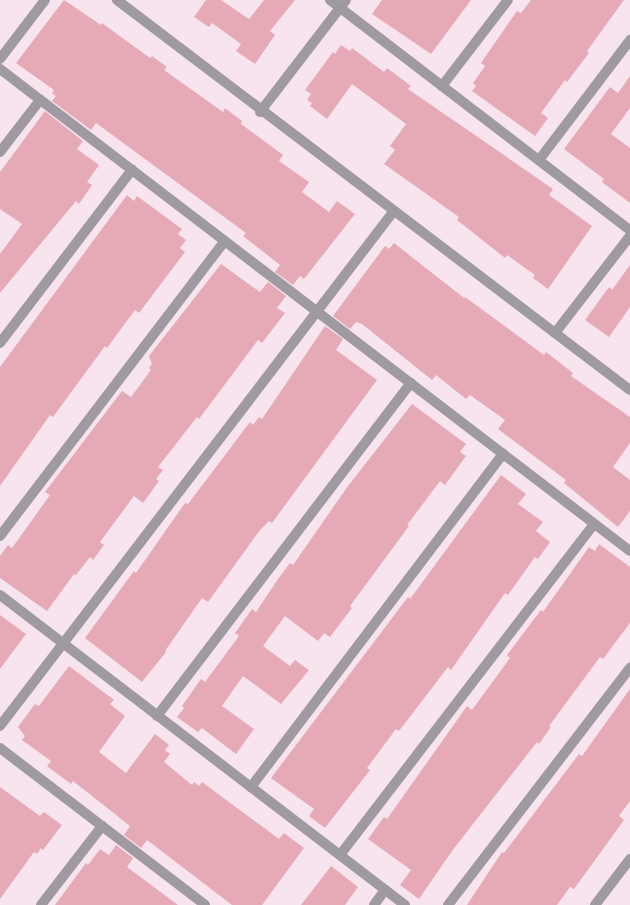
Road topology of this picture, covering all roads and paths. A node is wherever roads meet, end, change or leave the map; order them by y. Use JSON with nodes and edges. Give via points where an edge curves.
{"nodes":[{"id":1,"x":45,"y":0,"type":"edge"},
{"id":2,"x":116,"y":0,"type":"edge"},
{"id":3,"x":330,"y":0,"type":"edge"},
{"id":4,"x":508,"y":0,"type":"edge"},
{"id":5,"x":343,"y":4,"type":"edge"},
{"id":6,"x":630,"y":40,"type":"edge"},
{"id":7,"x":0,"y":59,"type":"edge"},
{"id":8,"x":0,"y":69,"type":"edge"},
{"id":9,"x":442,"y":86,"type":"junction"},
{"id":10,"x":40,"y":100,"type":"junction"},
{"id":11,"x":260,"y":112,"type":"junction"},
{"id":12,"x":0,"y":152,"type":"edge"},
{"id":13,"x":538,"y":160,"type":"junction"},
{"id":14,"x":132,"y":170,"type":"junction"},
{"id":15,"x":393,"y":212,"type":"junction"},
{"id":16,"x":630,"y":230,"type":"edge"},
{"id":17,"x":630,"y":236,"type":"edge"},
{"id":18,"x":225,"y":241,"type":"junction"},
{"id":19,"x":317,"y":312,"type":"junction"},
{"id":20,"x":555,"y":334,"type":"junction"},
{"id":21,"x":0,"y":344,"type":"edge"},
{"id":22,"x":411,"y":384,"type":"junction"},
{"id":23,"x":630,"y":390,"type":"edge"},
{"id":24,"x":503,"y":454,"type":"junction"},
{"id":25,"x":594,"y":524,"type":"junction"},
{"id":26,"x":0,"y":536,"type":"edge"},
{"id":27,"x":630,"y":551,"type":"edge"},
{"id":28,"x":0,"y":595,"type":"edge"},
{"id":29,"x":63,"y":644,"type":"junction"},
{"id":30,"x":630,"y":668,"type":"edge"},
{"id":31,"x":157,"y":716,"type":"junction"},
{"id":32,"x":0,"y":726,"type":"edge"},
{"id":33,"x":0,"y":748,"type":"edge"},
{"id":34,"x":251,"y":787,"type":"junction"},
{"id":35,"x":102,"y":826,"type":"junction"},
{"id":36,"x":340,"y":855,"type":"junction"},
{"id":37,"x":630,"y":859,"type":"edge"},
{"id":38,"x":385,"y":890,"type":"junction"},
{"id":39,"x":41,"y":905,"type":"edge"},
{"id":40,"x":204,"y":905,"type":"edge"},
{"id":41,"x":374,"y":905,"type":"edge"},
{"id":42,"x":405,"y":905,"type":"edge"},
{"id":43,"x":448,"y":905,"type":"edge"},
{"id":44,"x":595,"y":905,"type":"edge"}],
"edges":[{"from":1,"to":7,"type":"street"},
{"from":2,"to":11,"type":"street"},
{"from":3,"to":5,"type":"street"},
{"from":4,"to":9,"type":"street"},
{"from":5,"to":9,"type":"street"},
{"from":5,"to":11,"type":"street"},
{"from":6,"to":13,"type":"street"},
{"from":8,"to":10,"type":"street"},
{"from":9,"to":13,"type":"street"},
{"from":10,"to":12,"type":"street"},
{"from":10,"to":14,"type":"street"},
{"from":11,"to":15,"type":"street"},
{"from":13,"to":16,"type":"street"},
{"from":14,"to":18,"type":"street"},
{"from":14,"to":21,"type":"street"},
{"from":15,"to":19,"type":"street"},
{"from":15,"to":20,"type":"street"},
{"from":17,"to":20,"type":"street"},
{"from":18,"to":19,"type":"street"},
{"from":18,"to":26,"type":"street"},
{"from":19,"to":22,"type":"street"},
{"from":19,"to":29,"type":"street"},
{"from":20,"to":23,"type":"street"},
{"from":22,"to":24,"type":"street"},
{"from":22,"to":31,"type":"street"},
{"from":24,"to":25,"type":"street"},
{"from":24,"to":34,"type":"street"},
{"from":25,"to":27,"type":"street"},
{"from":25,"to":36,"type":"street"},
{"from":28,"to":29,"type":"street"},
{"from":29,"to":31,"type":"street"},
{"from":29,"to":32,"type":"street"},
{"from":30,"to":43,"type":"street"},
{"from":31,"to":34,"type":"street"},
{"from":33,"to":35,"type":"street"},
{"from":34,"to":36,"type":"street"},
{"from":35,"to":39,"type":"street"},
{"from":35,"to":40,"type":"street"},
{"from":36,"to":38,"type":"street"},
{"from":37,"to":44,"type":"street"},
{"from":38,"to":41,"type":"street"},
{"from":38,"to":42,"type":"street"}]}
